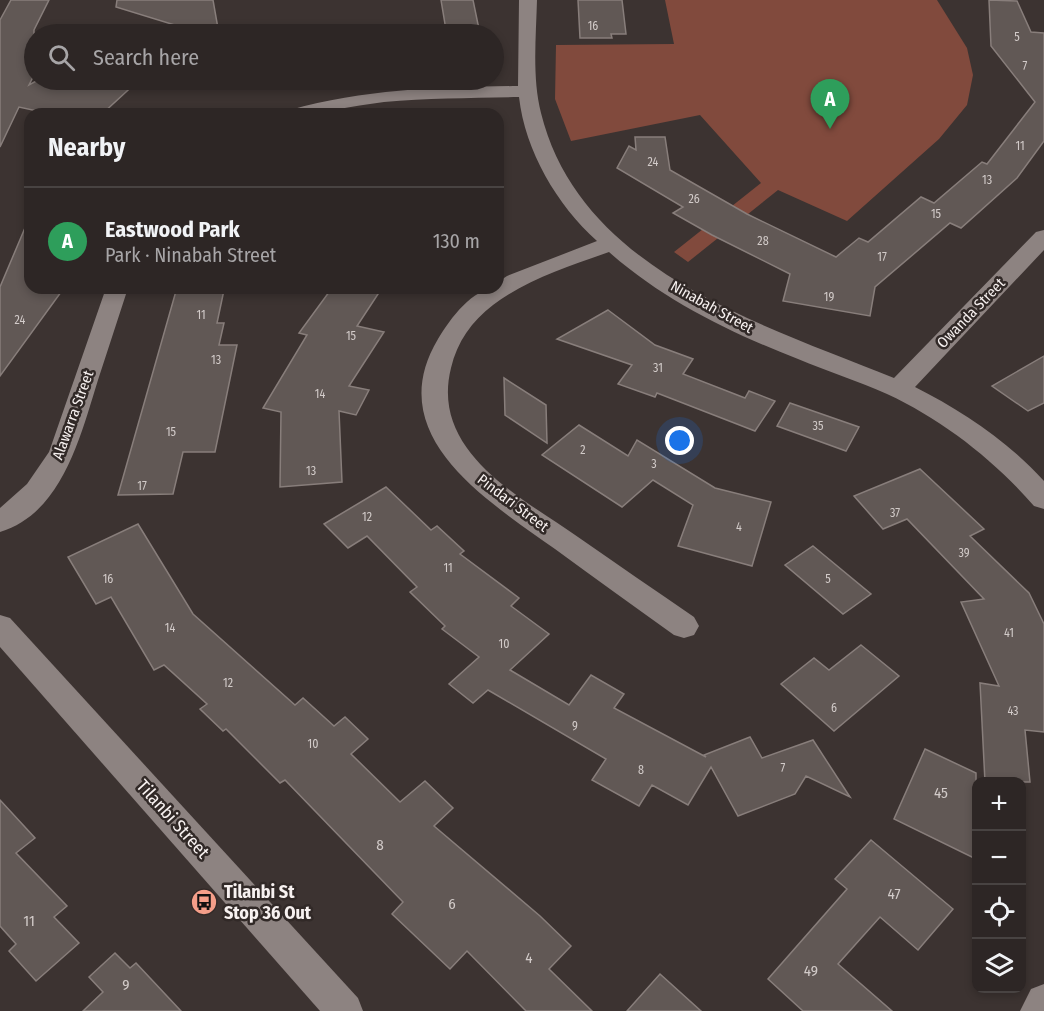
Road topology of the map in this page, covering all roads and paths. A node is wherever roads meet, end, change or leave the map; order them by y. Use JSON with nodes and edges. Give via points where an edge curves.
{"nodes":[{"id":1,"x":528,"y":0,"type":"edge"},
{"id":2,"x":529,"y":91,"type":"junction"},
{"id":3,"x":320,"y":108,"type":"edge"},
{"id":4,"x":1044,"y":237,"type":"edge"},
{"id":5,"x":612,"y":243,"type":"junction"},
{"id":6,"x":504,"y":289,"type":"edge"},
{"id":7,"x":115,"y":294,"type":"edge"},
{"id":8,"x":494,"y":294,"type":"edge"},
{"id":9,"x":898,"y":389,"type":"junction"},
{"id":10,"x":1044,"y":499,"type":"edge"},
{"id":11,"x":0,"y":522,"type":"edge"},
{"id":12,"x":684,"y":626,"type":"dead end"},
{"id":13,"x":0,"y":627,"type":"edge"},
{"id":14,"x":1044,"y":1002,"type":"edge"},
{"id":15,"x":345,"y":1011,"type":"edge"},
{"id":16,"x":1038,"y":1011,"type":"edge"}],
"edges":[{"from":1,"to":2,"type":"street","name":"Ninabah Street"},
{"from":2,"to":3,"type":"street","via":[[377,97]]},
{"from":2,"to":5,"type":"street","name":"Ninabah Street","via":[[536,130],[552,172],[578,208]]},
{"from":4,"to":9,"type":"street","name":"Owanda Street"},
{"from":5,"to":6,"type":"street","name":"Pindari Street"},
{"from":5,"to":9,"type":"street","name":"Ninabah Street","via":[[659,278],[714,311],[791,347]]},
{"from":7,"to":11,"type":"street","name":"Alawarra Street","via":[[51,474],[34,495]]},
{"from":8,"to":12,"type":"street","name":"Pindari Street","via":[[449,338],[438,371],[435,408],[444,433],[463,462],[486,486]]},
{"from":9,"to":10,"type":"street","name":"Ninabah Street","via":[[996,453]]},
{"from":13,"to":15,"type":"street","name":"Tilanbi Street"},
{"from":14,"to":16,"type":"street"}]}
